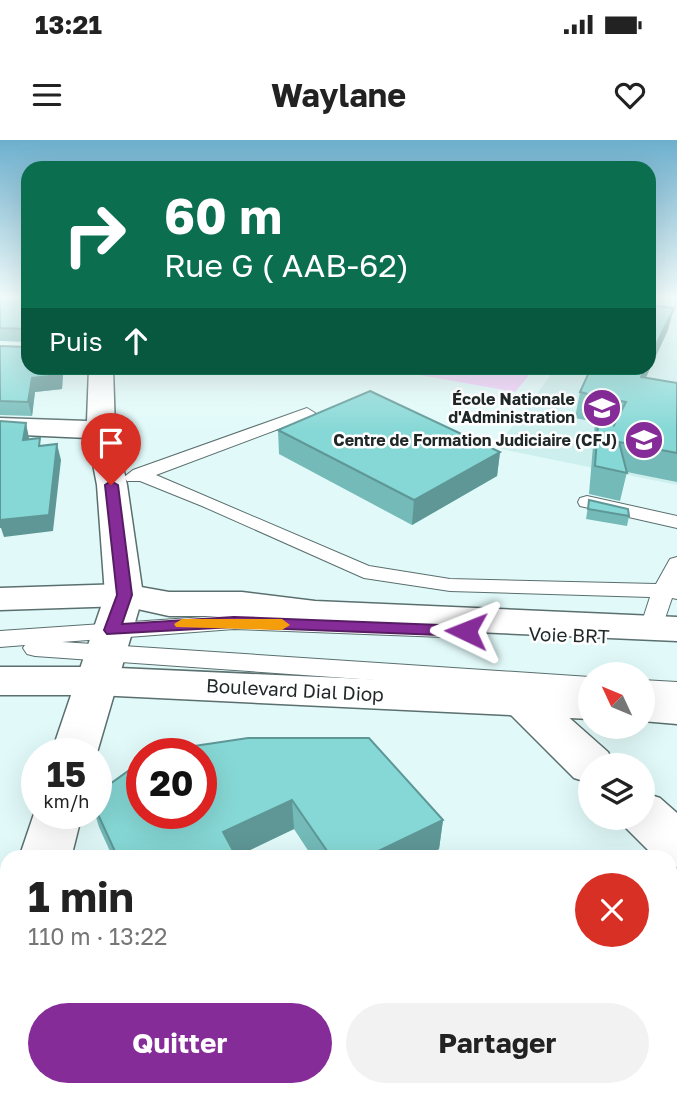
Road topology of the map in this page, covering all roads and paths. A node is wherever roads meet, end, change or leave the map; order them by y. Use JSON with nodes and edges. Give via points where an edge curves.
{"nodes":[{"id":1,"x":100,"y":375,"type":"edge"},
{"id":2,"x":307,"y":413,"type":"dead end"},
{"id":3,"x":0,"y":426,"type":"edge"},
{"id":4,"x":101,"y":430,"type":"junction"},
{"id":5,"x":125,"y":479,"type":"junction"},
{"id":6,"x":587,"y":502,"type":"edge"},
{"id":7,"x":677,"y":522,"type":"edge"},
{"id":8,"x":677,"y":563,"type":"edge"},
{"id":9,"x":670,"y":591,"type":"edge"},
{"id":10,"x":0,"y":598,"type":"edge"},
{"id":11,"x":669,"y":632,"type":"edge"},
{"id":12,"x":0,"y":639,"type":"edge"},
{"id":13,"x":110,"y":640,"type":"junction"},
{"id":14,"x":0,"y":645,"type":"edge"},
{"id":15,"x":0,"y":681,"type":"edge"},
{"id":16,"x":578,"y":685,"type":"edge"},
{"id":17,"x":655,"y":690,"type":"edge"},
{"id":18,"x":677,"y":691,"type":"edge"},
{"id":19,"x":523,"y":701,"type":"junction"},
{"id":20,"x":578,"y":703,"type":"edge"},
{"id":21,"x":655,"y":707,"type":"edge"},
{"id":22,"x":677,"y":708,"type":"edge"},
{"id":23,"x":79,"y":738,"type":"edge"},
{"id":24,"x":579,"y":753,"type":"edge"},
{"id":25,"x":655,"y":824,"type":"edge"},
{"id":26,"x":53,"y":829,"type":"edge"},
{"id":27,"x":677,"y":845,"type":"edge"},
{"id":28,"x":47,"y":850,"type":"edge"}],
"edges":[{"from":1,"to":4,"type":"street"},
{"from":2,"to":5,"type":"lane"},
{"from":3,"to":4,"type":"street"},
{"from":4,"to":5,"type":"street"},
{"from":5,"to":9,"type":"lane","via":[[209,502],[365,572],[450,585]]},
{"from":5,"to":13,"type":"street"},
{"from":6,"to":7,"type":"lane"},
{"from":8,"to":9,"type":"lane"},
{"from":9,"to":11,"type":"lane"},
{"from":10,"to":13,"type":"street","name":"Boulevard Dial Diop"},
{"from":11,"to":13,"type":"lane","name":"Voie BRT","via":[[234,622]]},
{"from":11,"to":13,"type":"street","name":"Boulevard Dial Diop","via":[[315,613],[242,604],[169,604]]},
{"from":12,"to":13,"type":"lane","name":"Voie BRT"},
{"from":13,"to":14,"type":"lane","name":"Voie BRT"},
{"from":13,"to":15,"type":"street","name":"Boulevard Dial Diop"},
{"from":13,"to":16,"type":"lane","name":"Voie BRT"},
{"from":13,"to":19,"type":"street","name":"Boulevard Dial Diop"},
{"from":13,"to":23,"type":"street"},
{"from":17,"to":18,"type":"lane"},
{"from":19,"to":20,"type":"street","name":"Boulevard Dial Diop"},
{"from":19,"to":24,"type":"street"},
{"from":21,"to":22,"type":"street"},
{"from":25,"to":27,"type":"street"},
{"from":26,"to":28,"type":"street"}]}
